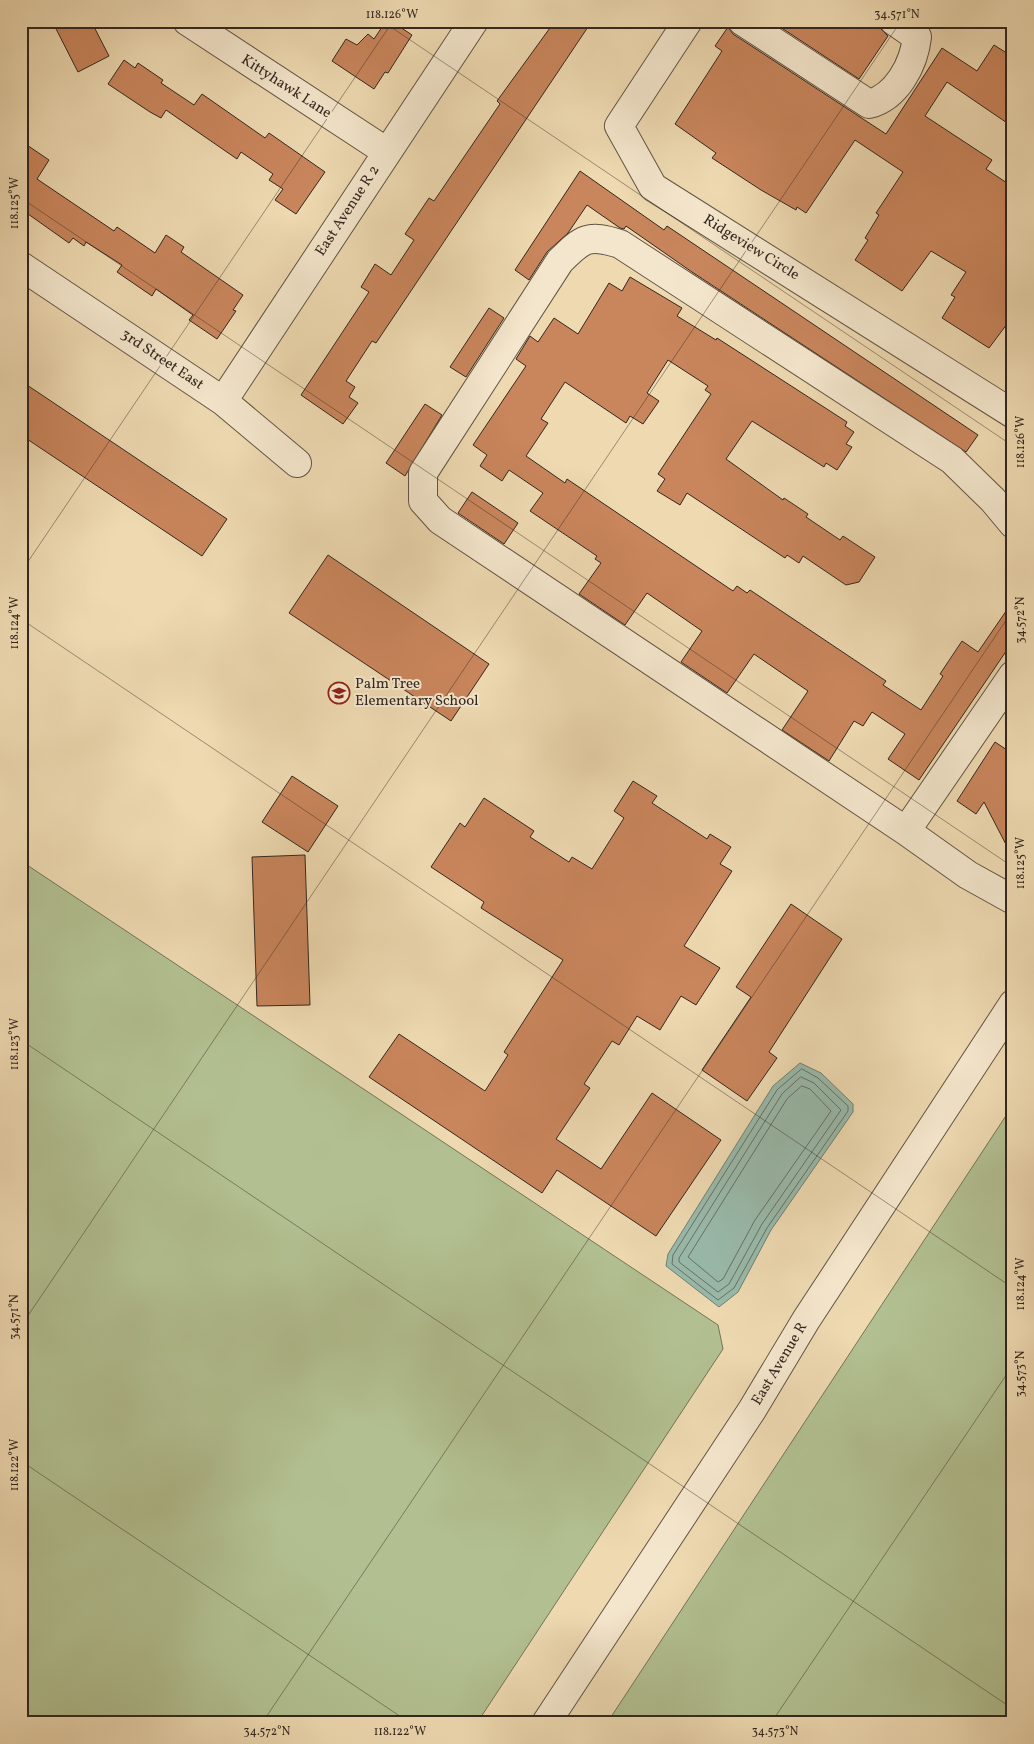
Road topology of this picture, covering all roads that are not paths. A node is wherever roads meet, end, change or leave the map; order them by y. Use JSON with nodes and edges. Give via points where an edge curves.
{"nodes":[{"id":1,"x":187,"y":21,"type":"edge"},
{"id":2,"x":474,"y":21,"type":"edge"},
{"id":3,"x":688,"y":21,"type":"edge"},
{"id":4,"x":742,"y":21,"type":"edge"},
{"id":5,"x":894,"y":21,"type":"edge"},
{"id":6,"x":387,"y":152,"type":"junction"},
{"id":7,"x":21,"y":266,"type":"edge"},
{"id":8,"x":223,"y":401,"type":"junction"},
{"id":9,"x":1013,"y":414,"type":"edge"},
{"id":10,"x":297,"y":463,"type":"dead end"},
{"id":11,"x":1013,"y":524,"type":"edge"},
{"id":12,"x":1013,"y":675,"type":"edge"},
{"id":13,"x":906,"y":831,"type":"junction"},
{"id":14,"x":1013,"y":900,"type":"edge"},
{"id":15,"x":1013,"y":1004,"type":"edge"},
{"id":16,"x":546,"y":1723,"type":"edge"}],
"edges":[{"from":1,"to":6,"type":"street","name":"Kittyhawk Lane"},
{"from":2,"to":6,"type":"street","name":"East Avenue R 2"},
{"from":3,"to":9,"type":"street","name":"Ridgeview Circle","via":[[619,126],[653,187]]},
{"from":4,"to":5,"type":"street","via":[[869,104],[881,101],[900,82],[916,52],[917,37]]},
{"from":6,"to":8,"type":"street","name":"East Avenue R 2"},
{"from":7,"to":8,"type":"street","name":"3rd Street East"},
{"from":8,"to":10,"type":"street","name":"3rd Street East"},
{"from":11,"to":13,"type":"street","via":[[952,460],[620,244],[597,237],[577,244],[560,261],[422,473],[423,500],[440,520]]},
{"from":12,"to":13,"type":"street"},
{"from":13,"to":14,"type":"street","via":[[968,875]]},
{"from":15,"to":16,"type":"street","name":"East Avenue R"}]}
